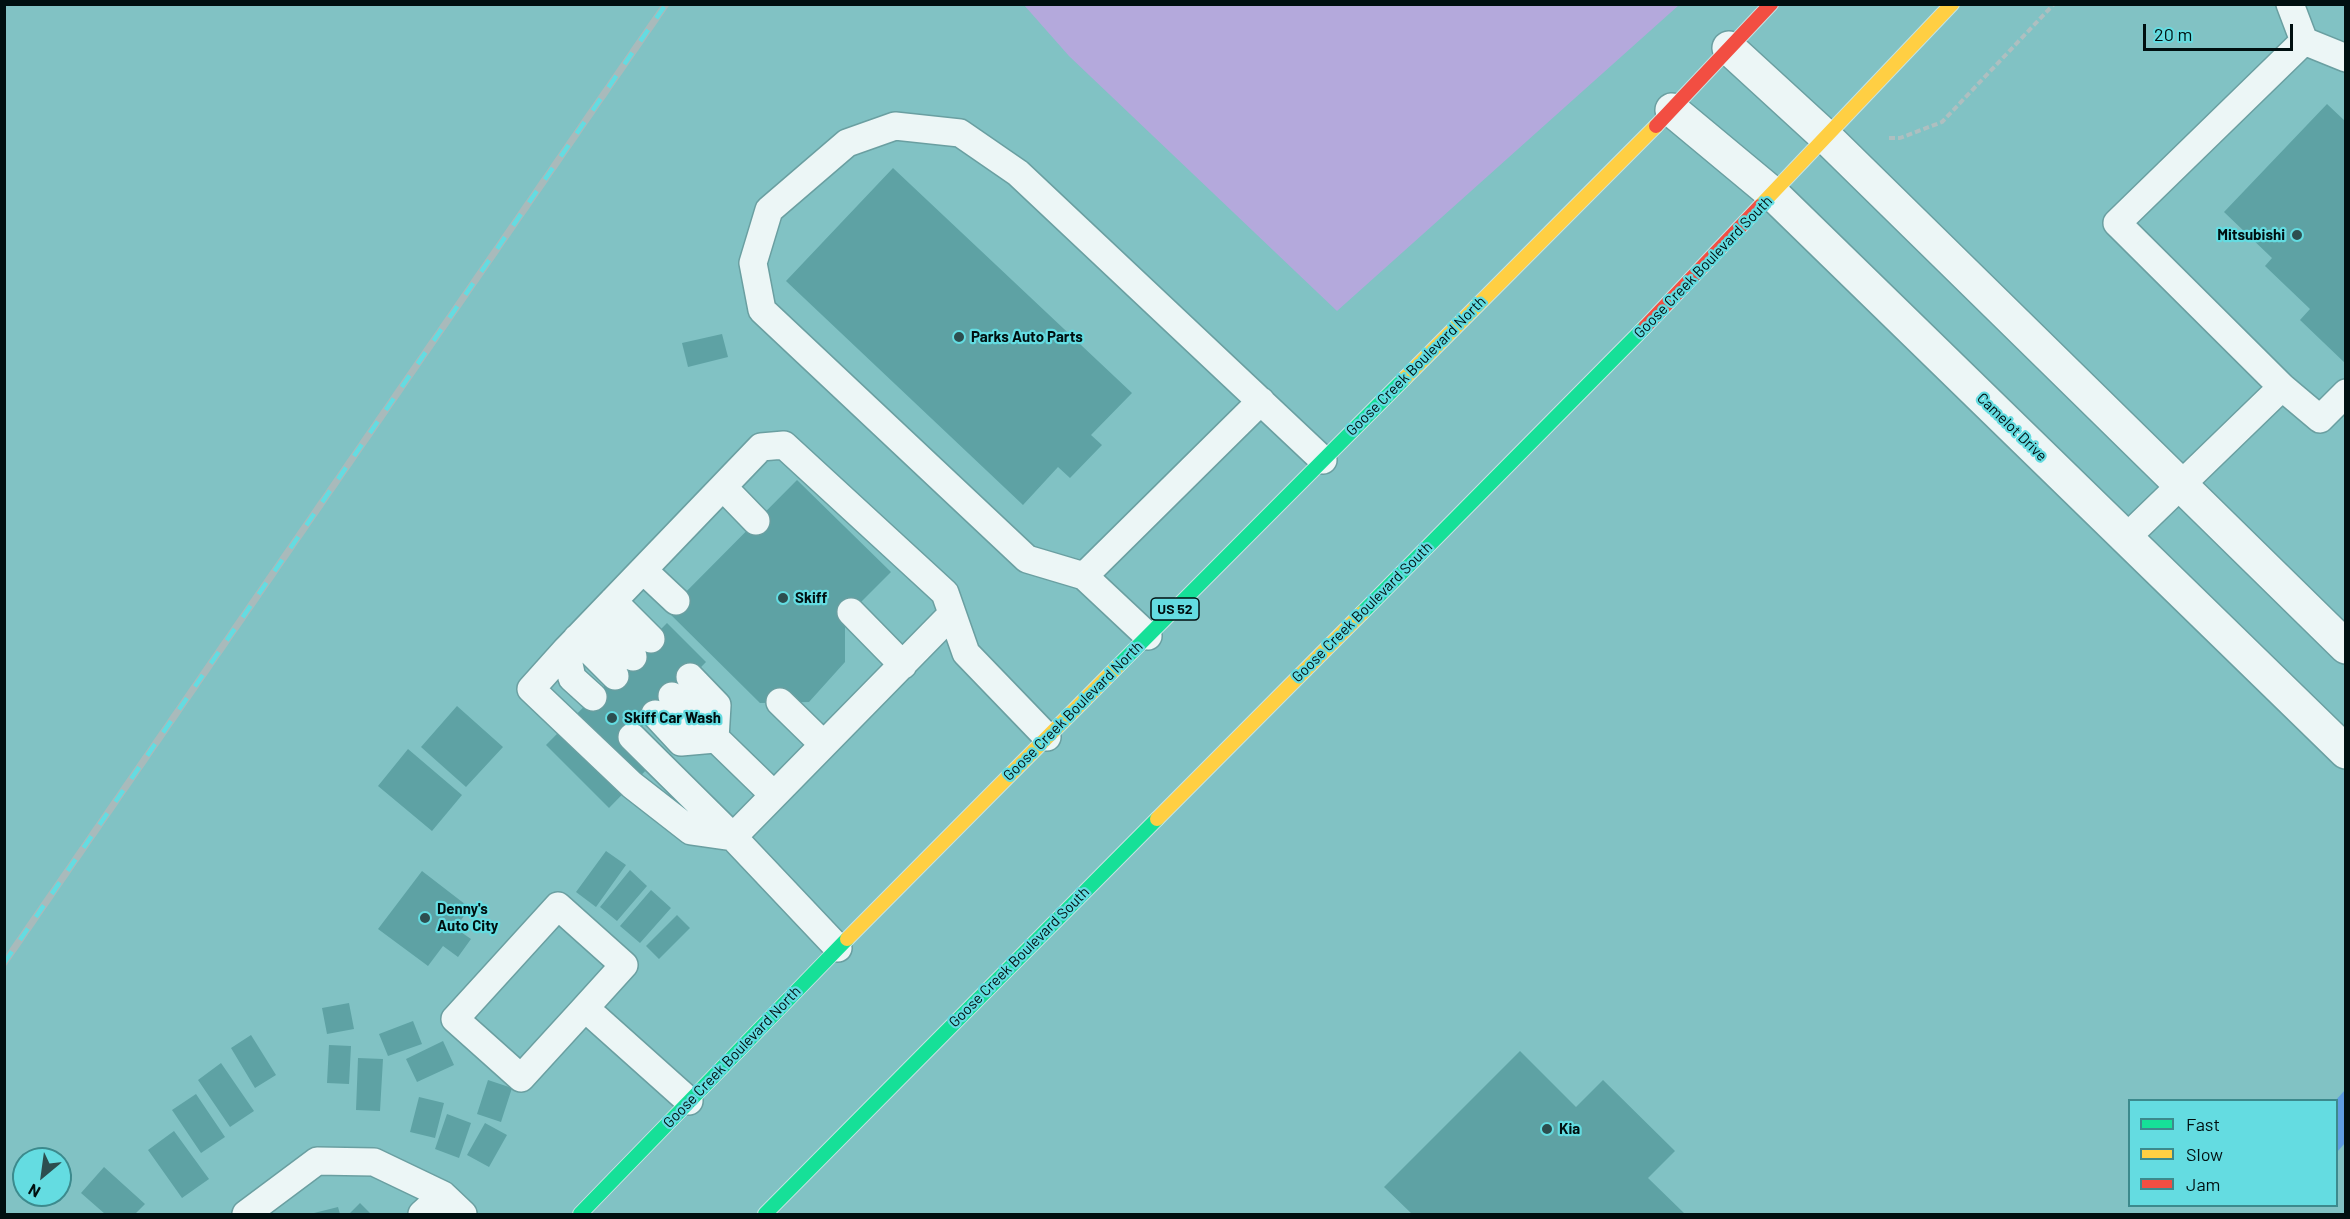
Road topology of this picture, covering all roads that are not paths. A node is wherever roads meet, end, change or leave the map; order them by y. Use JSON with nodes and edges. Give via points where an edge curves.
{"nodes":[{"id":1,"x":1771,"y":4,"type":"edge"},
{"id":2,"x":1952,"y":4,"type":"edge"},
{"id":3,"x":2290,"y":4,"type":"edge"},
{"id":4,"x":2304,"y":41,"type":"junction"},
{"id":5,"x":1729,"y":48,"type":"junction"},
{"id":6,"x":2346,"y":58,"type":"edge"},
{"id":7,"x":1672,"y":110,"type":"junction"},
{"id":8,"x":1825,"y":136,"type":"junction"},
{"id":9,"x":1773,"y":195,"type":"junction"},
{"id":10,"x":2282,"y":387,"type":"junction"},
{"id":11,"x":2346,"y":393,"type":"edge"},
{"id":12,"x":1261,"y":401,"type":"junction"},
{"id":13,"x":1323,"y":460,"type":"junction"},
{"id":14,"x":2180,"y":485,"type":"junction"},
{"id":15,"x":723,"y":487,"type":"junction"},
{"id":16,"x":756,"y":521,"type":"dead end"},
{"id":17,"x":2126,"y":538,"type":"junction"},
{"id":18,"x":643,"y":570,"type":"junction"},
{"id":19,"x":1084,"y":576,"type":"junction"},
{"id":20,"x":613,"y":601,"type":"junction"},
{"id":21,"x":676,"y":601,"type":"dead end"},
{"id":22,"x":851,"y":612,"type":"dead end"},
{"id":23,"x":952,"y":614,"type":"junction"},
{"id":24,"x":579,"y":636,"type":"junction"},
{"id":25,"x":1148,"y":636,"type":"junction"},
{"id":26,"x":2346,"y":648,"type":"edge"},
{"id":27,"x":903,"y":665,"type":"junction"},
{"id":28,"x":593,"y":697,"type":"dead end"},
{"id":29,"x":780,"y":702,"type":"dead end"},
{"id":30,"x":632,"y":737,"type":"dead end"},
{"id":31,"x":1047,"y":738,"type":"junction"},
{"id":32,"x":715,"y":739,"type":"junction"},
{"id":33,"x":823,"y":744,"type":"junction"},
{"id":34,"x":2346,"y":752,"type":"edge"},
{"id":35,"x":774,"y":795,"type":"junction"},
{"id":36,"x":733,"y":837,"type":"junction"},
{"id":37,"x":838,"y":948,"type":"junction"},
{"id":38,"x":585,"y":1008,"type":"junction"},
{"id":39,"x":689,"y":1101,"type":"junction"},
{"id":40,"x":443,"y":1195,"type":"junction"},
{"id":41,"x":246,"y":1215,"type":"edge"},
{"id":42,"x":422,"y":1215,"type":"edge"},
{"id":43,"x":463,"y":1215,"type":"edge"},
{"id":44,"x":580,"y":1215,"type":"edge"},
{"id":45,"x":765,"y":1215,"type":"edge"}],
"edges":[{"from":1,"to":5,"type":"highway","name":"Goose Creek Boulevard North","number":"US 52"},
{"from":2,"to":8,"type":"highway","name":"Goose Creek Boulevard South"},
{"from":3,"to":4,"type":"lane"},
{"from":4,"to":6,"type":"lane"},
{"from":4,"to":10,"type":"lane","via":[[2117,223]]},
{"from":5,"to":7,"type":"highway","name":"Goose Creek Boulevard North","number":"US 52"},
{"from":5,"to":8,"type":"street"},
{"from":7,"to":9,"type":"street","name":"Camelot Drive"},
{"from":7,"to":13,"type":"highway","name":"Goose Creek Boulevard North","number":"US 52"},
{"from":8,"to":9,"type":"highway","name":"Goose Creek Boulevard South"},
{"from":8,"to":14,"type":"street"},
{"from":9,"to":17,"type":"street","name":"Camelot Drive"},
{"from":9,"to":45,"type":"highway","name":"Goose Creek Boulevard South"},
{"from":10,"to":11,"type":"lane","via":[[2320,418]]},
{"from":10,"to":14,"type":"lane"},
{"from":12,"to":13,"type":"lane"},
{"from":12,"to":19,"type":"lane"},
{"from":12,"to":19,"type":"lane","via":[[1018,173],[960,133],[895,126],[847,143],[769,210],[753,263],[762,310],[1027,559]]},
{"from":13,"to":25,"type":"highway","name":"Goose Creek Boulevard North","number":"US 52"},
{"from":14,"to":17,"type":"lane"},
{"from":14,"to":26,"type":"street"},
{"from":15,"to":16,"type":"lane"},
{"from":15,"to":18,"type":"lane"},
{"from":15,"to":23,"type":"lane","via":[[761,447],[784,445],[945,593]]},
{"from":17,"to":34,"type":"street","name":"Camelot Drive"},
{"from":18,"to":20,"type":"lane"},
{"from":18,"to":21,"type":"lane"},
{"from":19,"to":25,"type":"lane"},
{"from":20,"to":24,"type":"lane"},
{"from":20,"to":24,"type":"lane","via":[[633,657]]},
{"from":22,"to":27,"type":"lane"},
{"from":23,"to":27,"type":"lane"},
{"from":23,"to":31,"type":"lane","via":[[966,653]]},
{"from":24,"to":28,"type":"lane","via":[[572,678]]},
{"from":24,"to":36,"type":"lane","via":[[531,689],[632,785],[691,831]]},
{"from":25,"to":31,"type":"highway","name":"Goose Creek Boulevard North","number":"US 52"},
{"from":27,"to":33,"type":"lane"},
{"from":29,"to":33,"type":"lane"},
{"from":30,"to":36,"type":"lane"},
{"from":31,"to":37,"type":"highway","name":"Goose Creek Boulevard North","number":"US 52"},
{"from":32,"to":32,"type":"lane","via":[[717,705],[672,696],[681,742]]},
{"from":32,"to":35,"type":"lane"},
{"from":33,"to":35,"type":"lane"},
{"from":35,"to":36,"type":"lane"},
{"from":36,"to":37,"type":"lane"},
{"from":37,"to":39,"type":"highway","name":"Goose Creek Boulevard North","number":"US 52"},
{"from":38,"to":38,"type":"lane","via":[[624,965],[558,906],[455,1019],[521,1078]]},
{"from":38,"to":39,"type":"lane"},
{"from":39,"to":44,"type":"highway","name":"Goose Creek Boulevard North","number":"US 52"},
{"from":40,"to":41,"type":"lane","via":[[374,1162],[317,1161]]},
{"from":40,"to":42,"type":"lane"},
{"from":40,"to":43,"type":"lane"}]}
